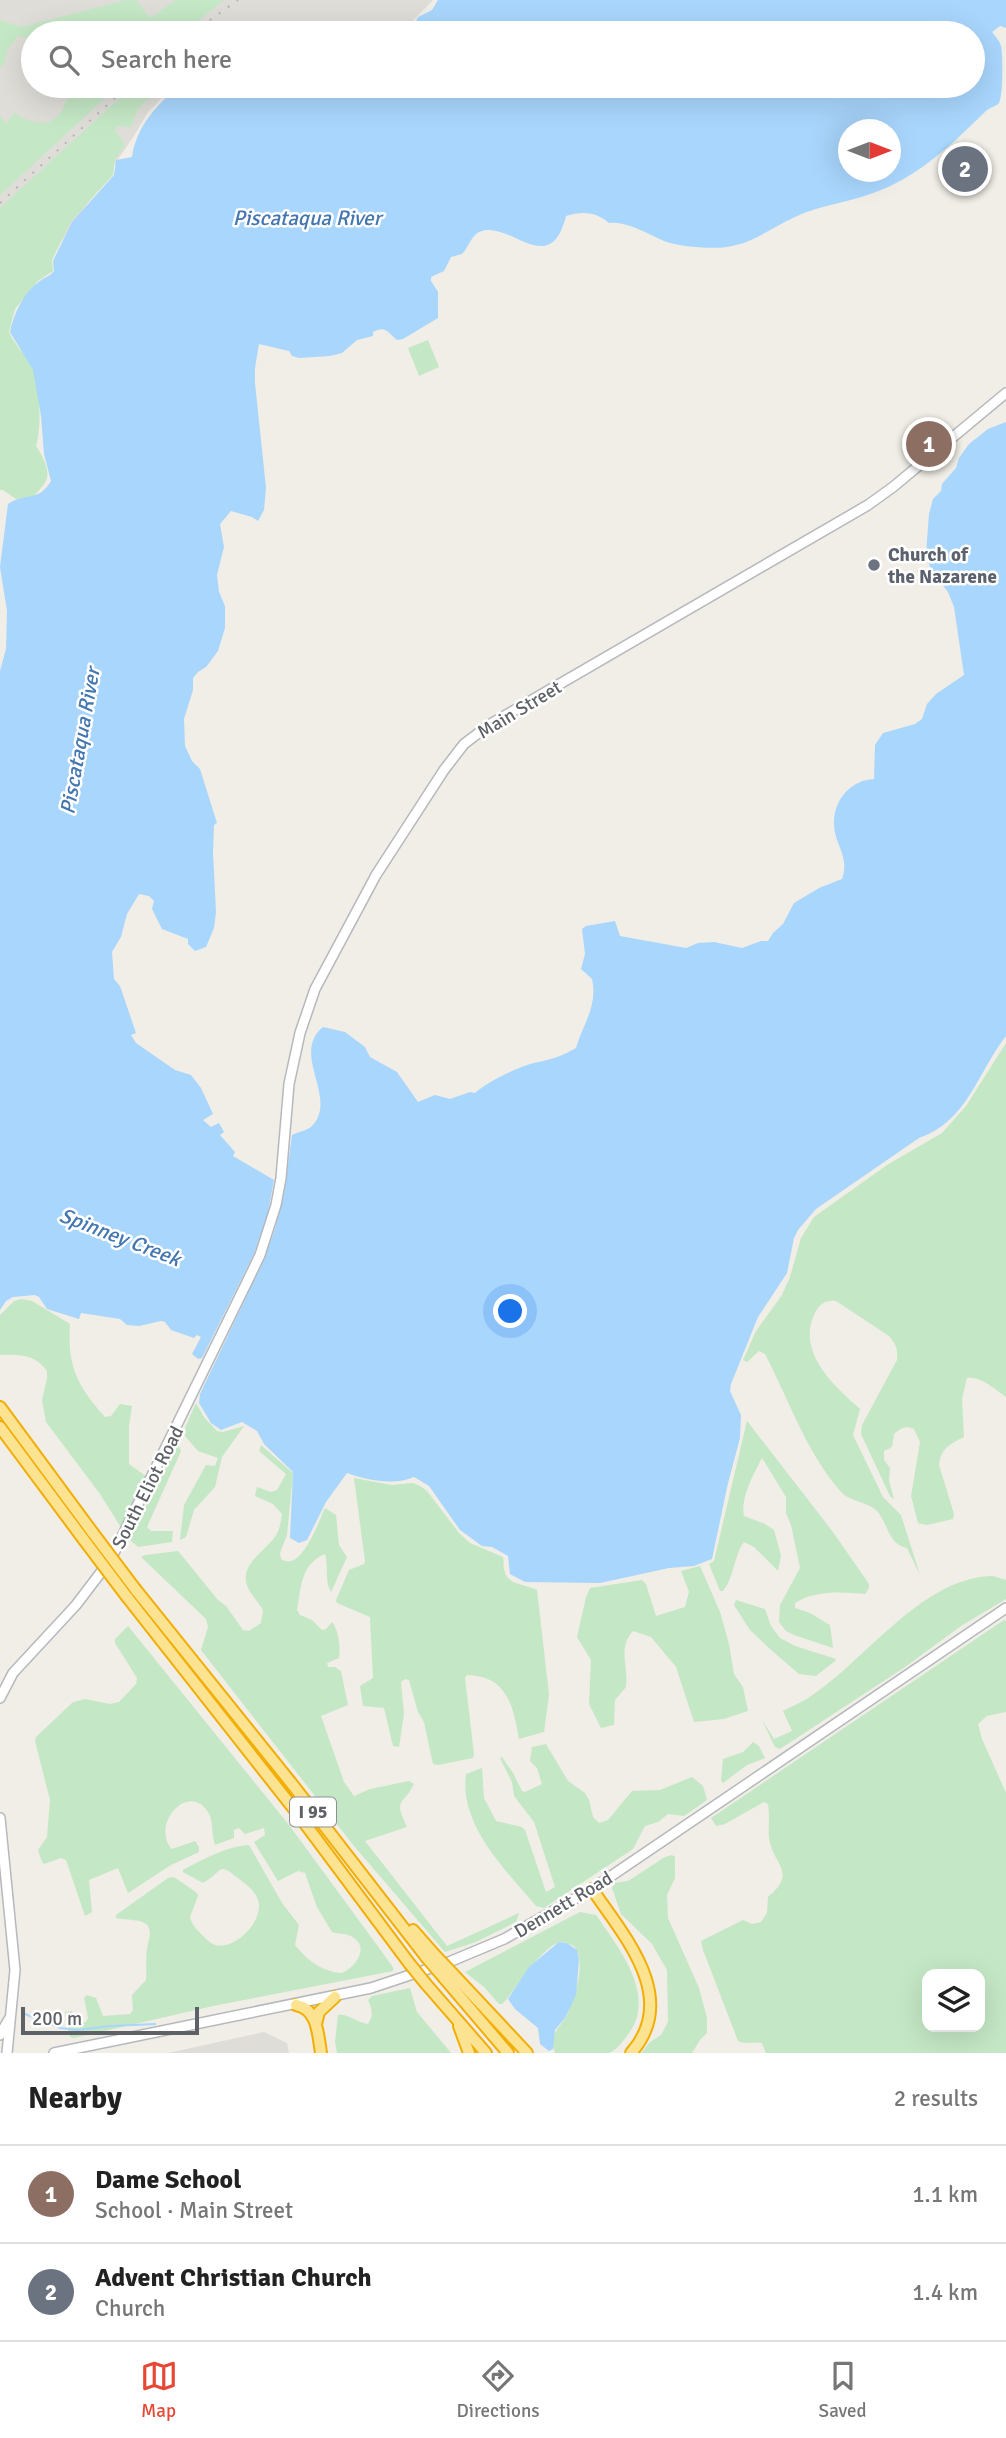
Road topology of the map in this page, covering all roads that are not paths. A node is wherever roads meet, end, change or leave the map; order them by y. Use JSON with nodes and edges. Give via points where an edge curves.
{"nodes":[{"id":1,"x":1006,"y":393,"type":"edge"},
{"id":2,"x":260,"y":1255,"type":"joint"},
{"id":3,"x":0,"y":1408,"type":"edge"},
{"id":4,"x":0,"y":1427,"type":"edge"},
{"id":5,"x":1006,"y":1608,"type":"edge"},
{"id":6,"x":0,"y":1698,"type":"edge"},
{"id":7,"x":0,"y":1818,"type":"edge"},
{"id":8,"x":592,"y":1889,"type":"junction"},
{"id":9,"x":448,"y":1976,"type":"junction"},
{"id":10,"x":335,"y":1997,"type":"junction"},
{"id":11,"x":296,"y":2005,"type":"junction"},
{"id":12,"x":10,"y":2017,"type":"junction"},
{"id":13,"x":457,"y":2020,"type":"junction"},
{"id":14,"x":316,"y":2024,"type":"junction"},
{"id":15,"x":0,"y":2035,"type":"edge"},
{"id":16,"x":8,"y":2053,"type":"edge"},
{"id":17,"x":54,"y":2053,"type":"edge"},
{"id":18,"x":321,"y":2053,"type":"edge"},
{"id":19,"x":469,"y":2053,"type":"edge"},
{"id":20,"x":485,"y":2053,"type":"edge"},
{"id":21,"x":508,"y":2053,"type":"edge"},
{"id":22,"x":527,"y":2053,"type":"edge"},
{"id":23,"x":631,"y":2053,"type":"edge"}],
"edges":[{"from":1,"to":2,"type":"main road","name":"Main Street","via":[[868,505],[489,725],[460,750],[376,875],[315,989],[290,1076],[279,1188]]},
{"from":2,"to":6,"type":"main road","name":"South Eliot Road","via":[[111,1559],[13,1673]]},
{"from":3,"to":9,"type":"highway","number":"I 95","bridge":true,"via":[[136,1590],[365,1879]]},
{"from":4,"to":13,"type":"highway","number":"I 95","bridge":true},
{"from":5,"to":8,"type":"main road","name":"Dennett Road"},
{"from":7,"to":12,"type":"main road","via":[[15,1970]]},
{"from":8,"to":10,"type":"main road","name":"Dennett Road","via":[[526,1927],[449,1962]]},
{"from":8,"to":23,"type":"highway","via":[[638,1960],[649,1986],[649,2021]]},
{"from":9,"to":21,"type":"highway","number":"I 95"},
{"from":9,"to":22,"type":"highway"},
{"from":10,"to":11,"type":"main road","name":"Dennett Road"},
{"from":10,"to":14,"type":"highway","via":[[318,2012]]},
{"from":11,"to":14,"type":"highway","via":[[307,2009]]},
{"from":11,"to":17,"type":"main road","name":"Dennett Road"},
{"from":12,"to":15,"type":"main road"},
{"from":12,"to":16,"type":"main road"},
{"from":13,"to":19,"type":"highway"},
{"from":13,"to":20,"type":"highway","number":"I 95"},
{"from":14,"to":18,"type":"highway"}]}
